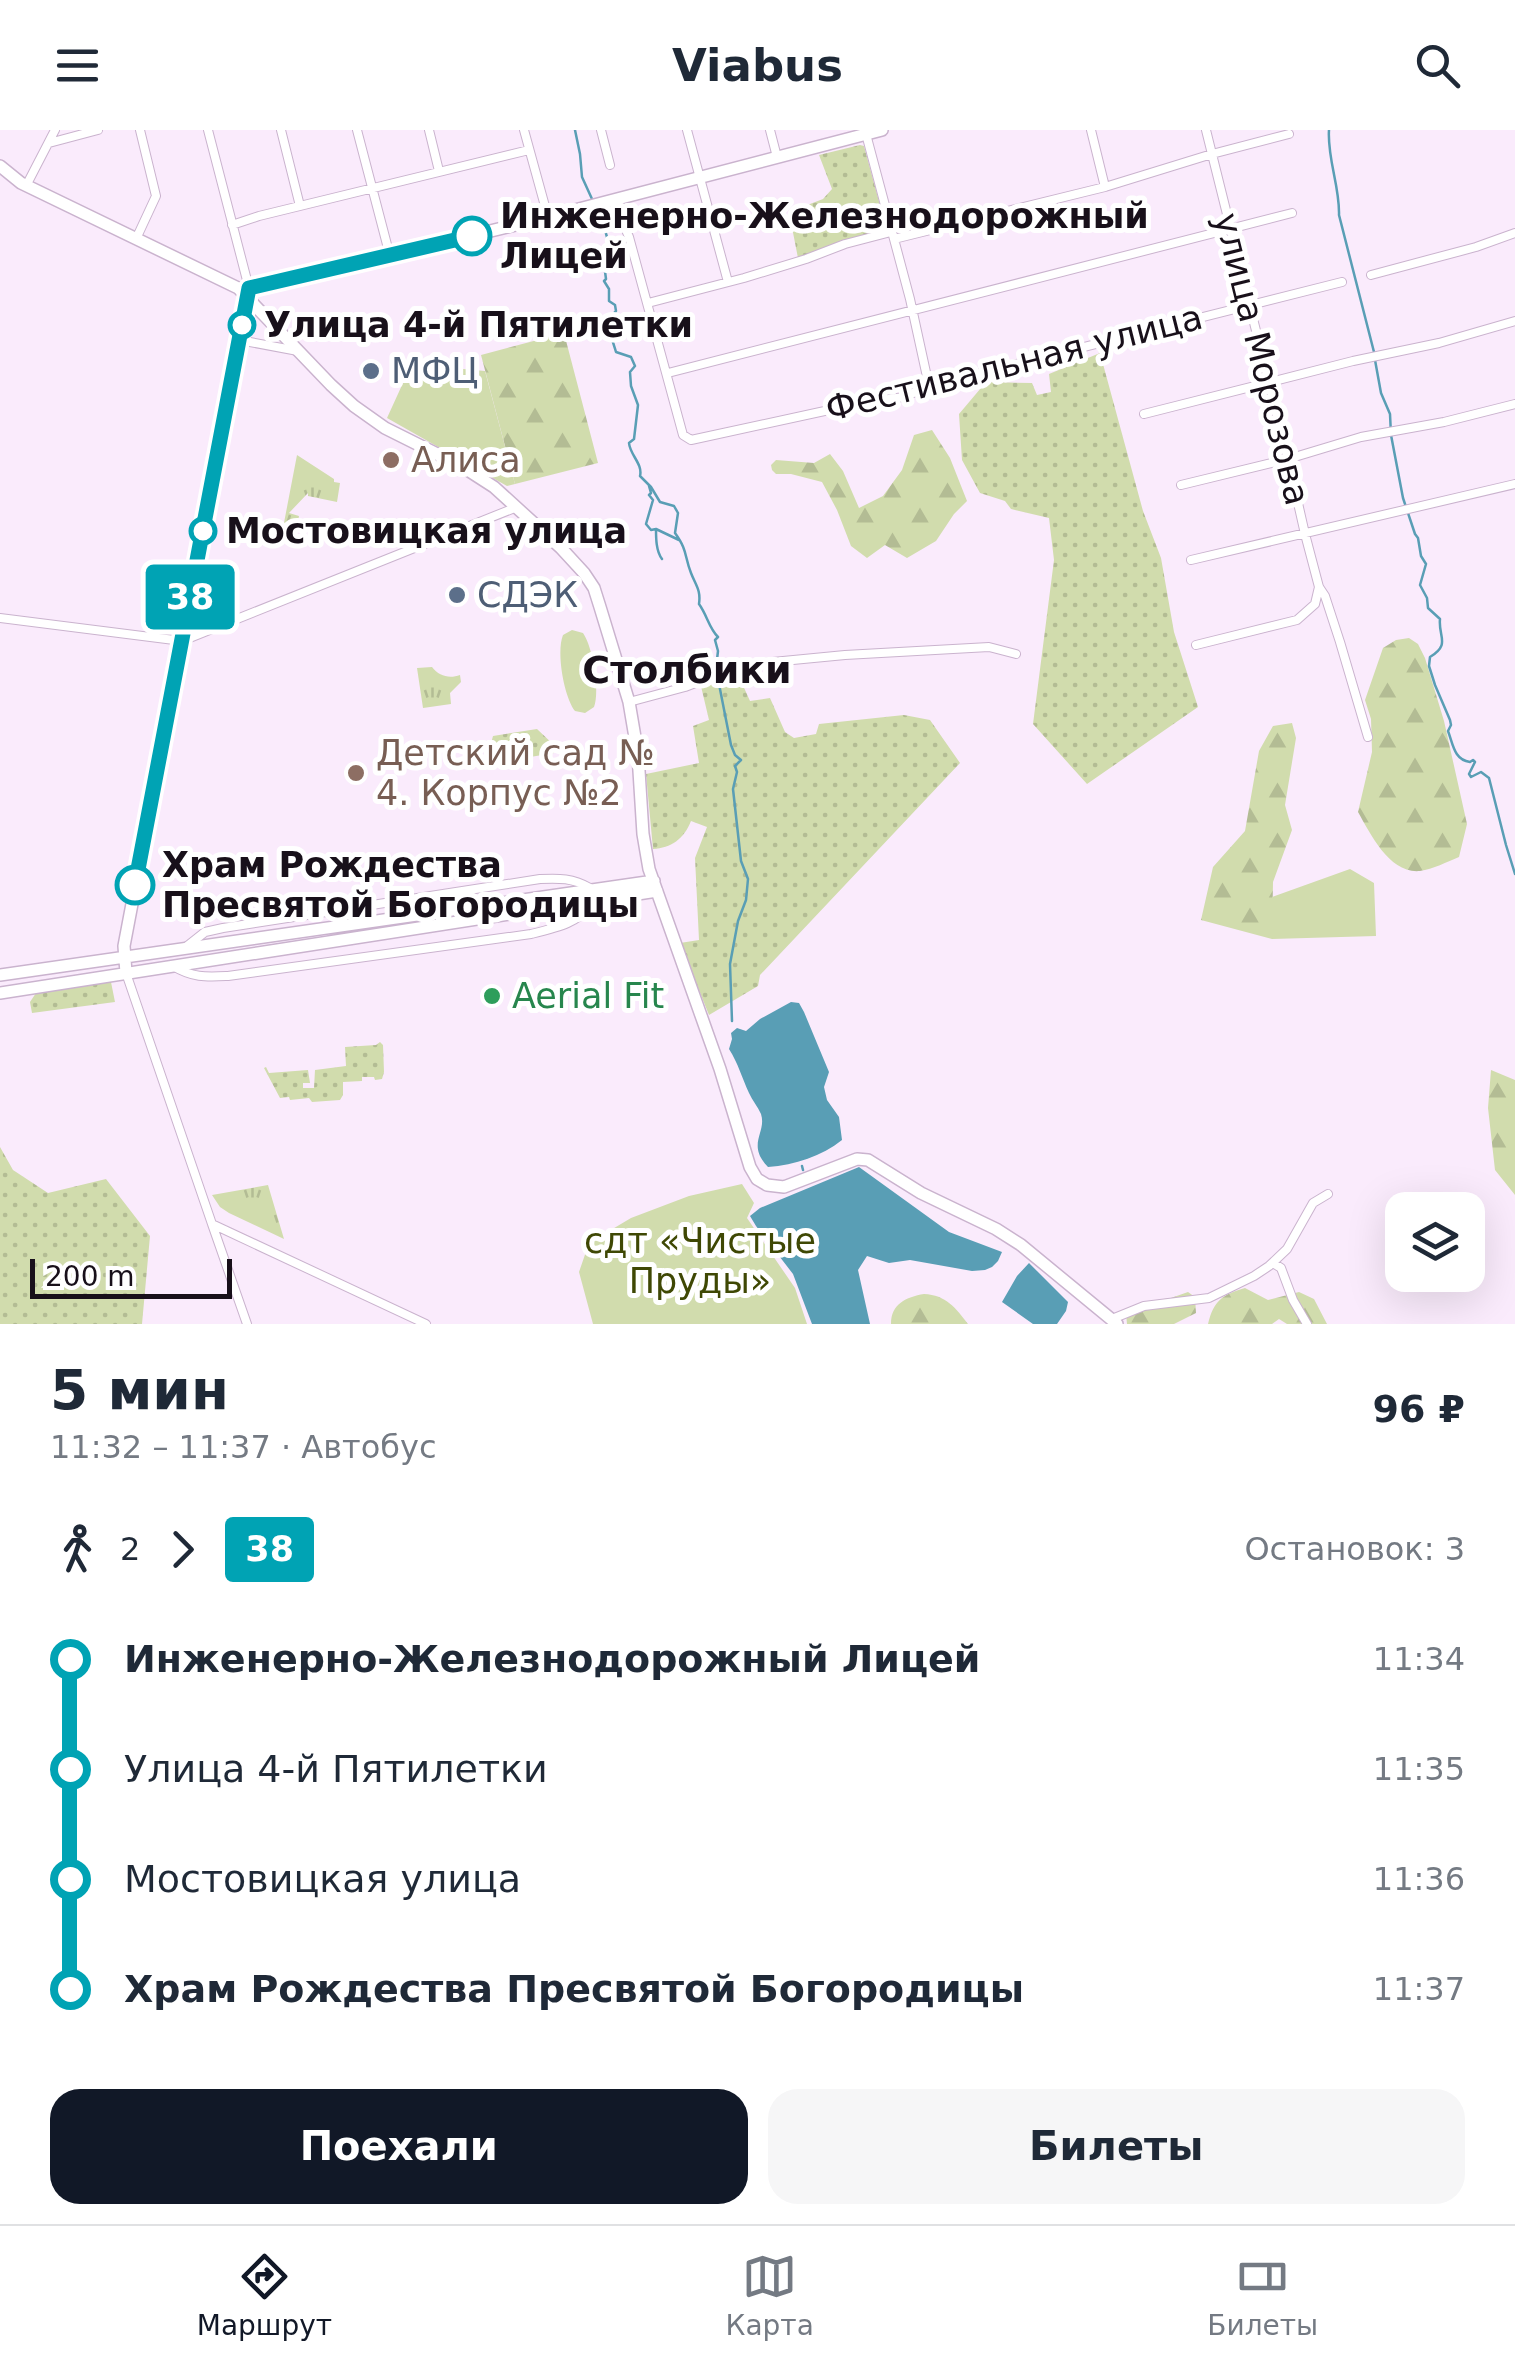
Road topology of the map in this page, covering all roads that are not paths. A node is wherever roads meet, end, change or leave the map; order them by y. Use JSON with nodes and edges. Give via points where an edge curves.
{"nodes":[{"id":1,"x":55,"y":130,"type":"edge"},
{"id":2,"x":98,"y":130,"type":"edge"},
{"id":3,"x":140,"y":130,"type":"edge"},
{"id":4,"x":208,"y":130,"type":"edge"},
{"id":5,"x":280,"y":130,"type":"edge"},
{"id":6,"x":356,"y":130,"type":"edge"},
{"id":7,"x":429,"y":130,"type":"edge"},
{"id":8,"x":524,"y":130,"type":"edge"},
{"id":9,"x":602,"y":130,"type":"edge"},
{"id":10,"x":687,"y":130,"type":"edge"},
{"id":11,"x":770,"y":130,"type":"edge"},
{"id":12,"x":882,"y":130,"type":"edge"},
{"id":13,"x":1091,"y":130,"type":"edge"},
{"id":14,"x":1206,"y":130,"type":"edge"},
{"id":15,"x":866,"y":132,"type":"edge"},
{"id":16,"x":1289,"y":134,"type":"dead end"},
{"id":17,"x":49,"y":143,"type":"junction"},
{"id":18,"x":529,"y":150,"type":"junction"},
{"id":19,"x":1212,"y":154,"type":"junction"},
{"id":20,"x":777,"y":157,"type":"junction"},
{"id":21,"x":610,"y":165,"type":"dead end"},
{"id":22,"x":0,"y":166,"type":"edge"},
{"id":23,"x":439,"y":171,"type":"junction"},
{"id":24,"x":700,"y":179,"type":"junction"},
{"id":25,"x":26,"y":186,"type":"junction"},
{"id":26,"x":1105,"y":187,"type":"junction"},
{"id":27,"x":372,"y":188,"type":"junction"},
{"id":28,"x":613,"y":200,"type":"junction"},
{"id":29,"x":300,"y":206,"type":"junction"},
{"id":30,"x":1292,"y":214,"type":"dead end"},
{"id":31,"x":548,"y":218,"type":"junction"},
{"id":32,"x":232,"y":226,"type":"junction"},
{"id":33,"x":1231,"y":228,"type":"junction"},
{"id":34,"x":1515,"y":233,"type":"edge"},
{"id":35,"x":893,"y":236,"type":"junction"},
{"id":36,"x":136,"y":239,"type":"junction"},
{"id":37,"x":390,"y":256,"type":"junction"},
{"id":38,"x":1371,"y":275,"type":"dead end"},
{"id":39,"x":728,"y":282,"type":"junction"},
{"id":40,"x":1342,"y":282,"type":"dead end"},
{"id":41,"x":245,"y":291,"type":"junction"},
{"id":42,"x":648,"y":304,"type":"junction"},
{"id":43,"x":1250,"y":305,"type":"junction"},
{"id":44,"x":913,"y":310,"type":"junction"},
{"id":45,"x":1515,"y":321,"type":"edge"},
{"id":46,"x":239,"y":340,"type":"junction"},
{"id":47,"x":298,"y":352,"type":"junction"},
{"id":48,"x":668,"y":373,"type":"junction"},
{"id":49,"x":1268,"y":384,"type":"junction"},
{"id":50,"x":929,"y":386,"type":"junction"},
{"id":51,"x":1515,"y":404,"type":"edge"},
{"id":52,"x":1144,"y":414,"type":"dead end"},
{"id":53,"x":1288,"y":459,"type":"junction"},
{"id":54,"x":1515,"y":484,"type":"edge"},
{"id":55,"x":1182,"y":485,"type":"dead end"},
{"id":56,"x":518,"y":507,"type":"junction"},
{"id":57,"x":1305,"y":534,"type":"junction"},
{"id":58,"x":1190,"y":560,"type":"dead end"},
{"id":59,"x":1319,"y":588,"type":"junction"},
{"id":60,"x":0,"y":618,"type":"edge"},
{"id":61,"x":182,"y":642,"type":"junction"},
{"id":62,"x":1196,"y":644,"type":"dead end"},
{"id":63,"x":1016,"y":654,"type":"dead end"},
{"id":64,"x":629,"y":702,"type":"junction"},
{"id":65,"x":1368,"y":737,"type":"dead end"},
{"id":66,"x":655,"y":886,"type":"junction"},
{"id":67,"x":596,"y":895,"type":"junction"},
{"id":68,"x":123,"y":958,"type":"junction"},
{"id":69,"x":173,"y":966,"type":"junction"},
{"id":70,"x":126,"y":973,"type":"junction"},
{"id":71,"x":0,"y":974,"type":"edge"},
{"id":72,"x":0,"y":993,"type":"edge"},
{"id":73,"x":1328,"y":1194,"type":"dead end"},
{"id":74,"x":212,"y":1224,"type":"junction"},
{"id":75,"x":1273,"y":1263,"type":"junction"},
{"id":76,"x":1114,"y":1322,"type":"edge"},
{"id":77,"x":246,"y":1324,"type":"edge"},
{"id":78,"x":426,"y":1324,"type":"edge"},
{"id":79,"x":1307,"y":1324,"type":"edge"}],
"edges":[{"from":1,"to":17,"type":"street"},
{"from":2,"to":17,"type":"street"},
{"from":3,"to":36,"type":"street","via":[[156,196]]},
{"from":4,"to":32,"type":"street"},
{"from":5,"to":29,"type":"street"},
{"from":6,"to":27,"type":"street"},
{"from":7,"to":23,"type":"street"},
{"from":8,"to":18,"type":"street"},
{"from":9,"to":21,"type":"street"},
{"from":10,"to":24,"type":"street"},
{"from":11,"to":20,"type":"street"},
{"from":12,"to":15,"type":"main road"},
{"from":13,"to":26,"type":"street"},
{"from":14,"to":19,"type":"street","name":"улица Морозова"},
{"from":15,"to":20,"type":"main road"},
{"from":15,"to":35,"type":"street"},
{"from":16,"to":19,"type":"street"},
{"from":17,"to":25,"type":"street"},
{"from":18,"to":23,"type":"street"},
{"from":18,"to":31,"type":"street"},
{"from":19,"to":26,"type":"street"},
{"from":19,"to":33,"type":"street","name":"улица Морозова"},
{"from":20,"to":24,"type":"main road"},
{"from":22,"to":25,"type":"main road"},
{"from":23,"to":27,"type":"street"},
{"from":24,"to":28,"type":"main road"},
{"from":24,"to":39,"type":"street"},
{"from":25,"to":36,"type":"main road"},
{"from":26,"to":35,"type":"street"},
{"from":27,"to":29,"type":"street"},
{"from":27,"to":37,"type":"street"},
{"from":28,"to":31,"type":"main road"},
{"from":28,"to":42,"type":"street"},
{"from":29,"to":32,"type":"street"},
{"from":30,"to":33,"type":"street"},
{"from":31,"to":37,"type":"main road"},
{"from":32,"to":41,"type":"street"},
{"from":33,"to":43,"type":"street","name":"улица Морозова"},
{"from":33,"to":44,"type":"street"},
{"from":34,"to":38,"type":"street"},
{"from":35,"to":39,"type":"street","via":[[845,244]]},
{"from":35,"to":44,"type":"street"},
{"from":36,"to":41,"type":"main road"},
{"from":37,"to":41,"type":"main road"},
{"from":39,"to":42,"type":"street"},
{"from":40,"to":43,"type":"street","name":"Фестивальная улица"},
{"from":41,"to":46,"type":"main road"},
{"from":41,"to":47,"type":"main road"},
{"from":42,"to":48,"type":"street"},
{"from":43,"to":49,"type":"street","name":"улица Морозова"},
{"from":43,"to":50,"type":"street","name":"Фестивальная улица"},
{"from":44,"to":48,"type":"street"},
{"from":44,"to":50,"type":"street"},
{"from":45,"to":49,"type":"street"},
{"from":46,"to":47,"type":"street"},
{"from":46,"to":61,"type":"main road"},
{"from":47,"to":56,"type":"main road","via":[[368,416],[463,467]]},
{"from":48,"to":50,"type":"street","name":"Фестивальная улица","via":[[680,428],[687,439],[698,440],[904,397]]},
{"from":49,"to":52,"type":"street"},
{"from":49,"to":53,"type":"street","name":"улица Морозова"},
{"from":51,"to":53,"type":"street"},
{"from":53,"to":55,"type":"street"},
{"from":53,"to":57,"type":"street","name":"улица Морозова"},
{"from":54,"to":57,"type":"street"},
{"from":56,"to":61,"type":"street"},
{"from":56,"to":64,"type":"main road","via":[[589,580]]},
{"from":57,"to":58,"type":"street"},
{"from":57,"to":59,"type":"street","name":"улица Морозова"},
{"from":59,"to":62,"type":"street","via":[[1308,613],[1297,620]]},
{"from":59,"to":65,"type":"street","name":"улица Морозова"},
{"from":60,"to":61,"type":"street"},
{"from":61,"to":68,"type":"main road"},
{"from":63,"to":64,"type":"street","via":[[989,647],[762,663]]},
{"from":64,"to":66,"type":"main road"},
{"from":66,"to":67,"type":"main road"},
{"from":66,"to":76,"type":"main road","via":[[757,1179],[784,1187],[868,1160],[1021,1245]]},
{"from":67,"to":68,"type":"main road"},
{"from":67,"to":69,"type":"main road"},
{"from":67,"to":69,"type":"street","via":[[567,926],[531,934],[228,976],[188,974]]},
{"from":68,"to":70,"type":"main road"},
{"from":68,"to":71,"type":"main road"},
{"from":69,"to":70,"type":"main road"},
{"from":70,"to":72,"type":"main road"},
{"from":70,"to":74,"type":"street"},
{"from":73,"to":75,"type":"street","via":[[1313,1203]]},
{"from":74,"to":77,"type":"street"},
{"from":74,"to":78,"type":"street"},
{"from":75,"to":76,"type":"street","via":[[1209,1298],[1144,1306]]},
{"from":75,"to":79,"type":"street","via":[[1282,1268]]}]}
